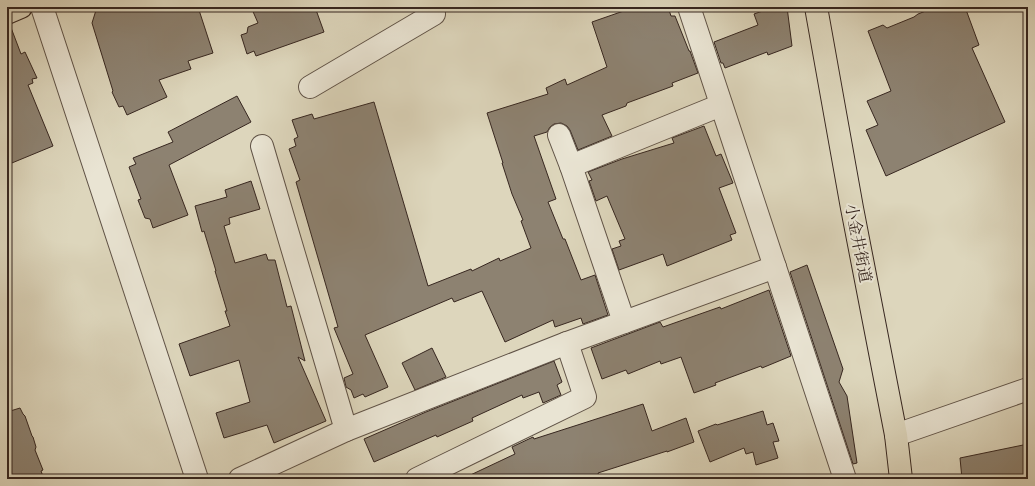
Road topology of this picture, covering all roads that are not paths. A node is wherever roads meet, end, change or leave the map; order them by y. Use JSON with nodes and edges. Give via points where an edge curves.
{"nodes":[{"id":1,"x":21,"y":7,"type":"edge"},
{"id":2,"x":42,"y":7,"type":"edge"},
{"id":3,"x":432,"y":7,"type":"edge"},
{"id":4,"x":689,"y":7,"type":"edge"},
{"id":5,"x":816,"y":7,"type":"edge"},
{"id":6,"x":7,"y":13,"type":"edge"},
{"id":7,"x":310,"y":87,"type":"dead end"},
{"id":8,"x":721,"y":105,"type":"junction"},
{"id":9,"x":559,"y":135,"type":"dead end"},
{"id":10,"x":262,"y":146,"type":"dead end"},
{"id":11,"x":571,"y":166,"type":"junction"},
{"id":12,"x":775,"y":267,"type":"junction"},
{"id":13,"x":624,"y":322,"type":"junction"},
{"id":14,"x":567,"y":343,"type":"junction"},
{"id":15,"x":1028,"y":389,"type":"edge"},
{"id":16,"x":346,"y":430,"type":"junction"},
{"id":17,"x":896,"y":435,"type":"junction"},
{"id":18,"x":197,"y":479,"type":"edge"},
{"id":19,"x":240,"y":479,"type":"edge"},
{"id":20,"x":417,"y":479,"type":"edge"},
{"id":21,"x":845,"y":479,"type":"edge"},
{"id":22,"x":901,"y":479,"type":"edge"}],
"edges":[{"from":1,"to":6,"type":"main road"},
{"from":2,"to":18,"type":"street"},
{"from":3,"to":7,"type":"street","via":[[434,14]]},
{"from":4,"to":8,"type":"street"},
{"from":5,"to":17,"type":"main road","name":"小金井街道"},
{"from":8,"to":11,"type":"street"},
{"from":8,"to":12,"type":"street"},
{"from":9,"to":11,"type":"street"},
{"from":10,"to":16,"type":"street"},
{"from":11,"to":13,"type":"street"},
{"from":12,"to":13,"type":"street"},
{"from":12,"to":21,"type":"street"},
{"from":13,"to":14,"type":"street"},
{"from":14,"to":16,"type":"street"},
{"from":14,"to":20,"type":"street","via":[[585,396]]},
{"from":15,"to":17,"type":"street"},
{"from":16,"to":19,"type":"street"},
{"from":17,"to":22,"type":"main road","name":"小金井街道"}]}
